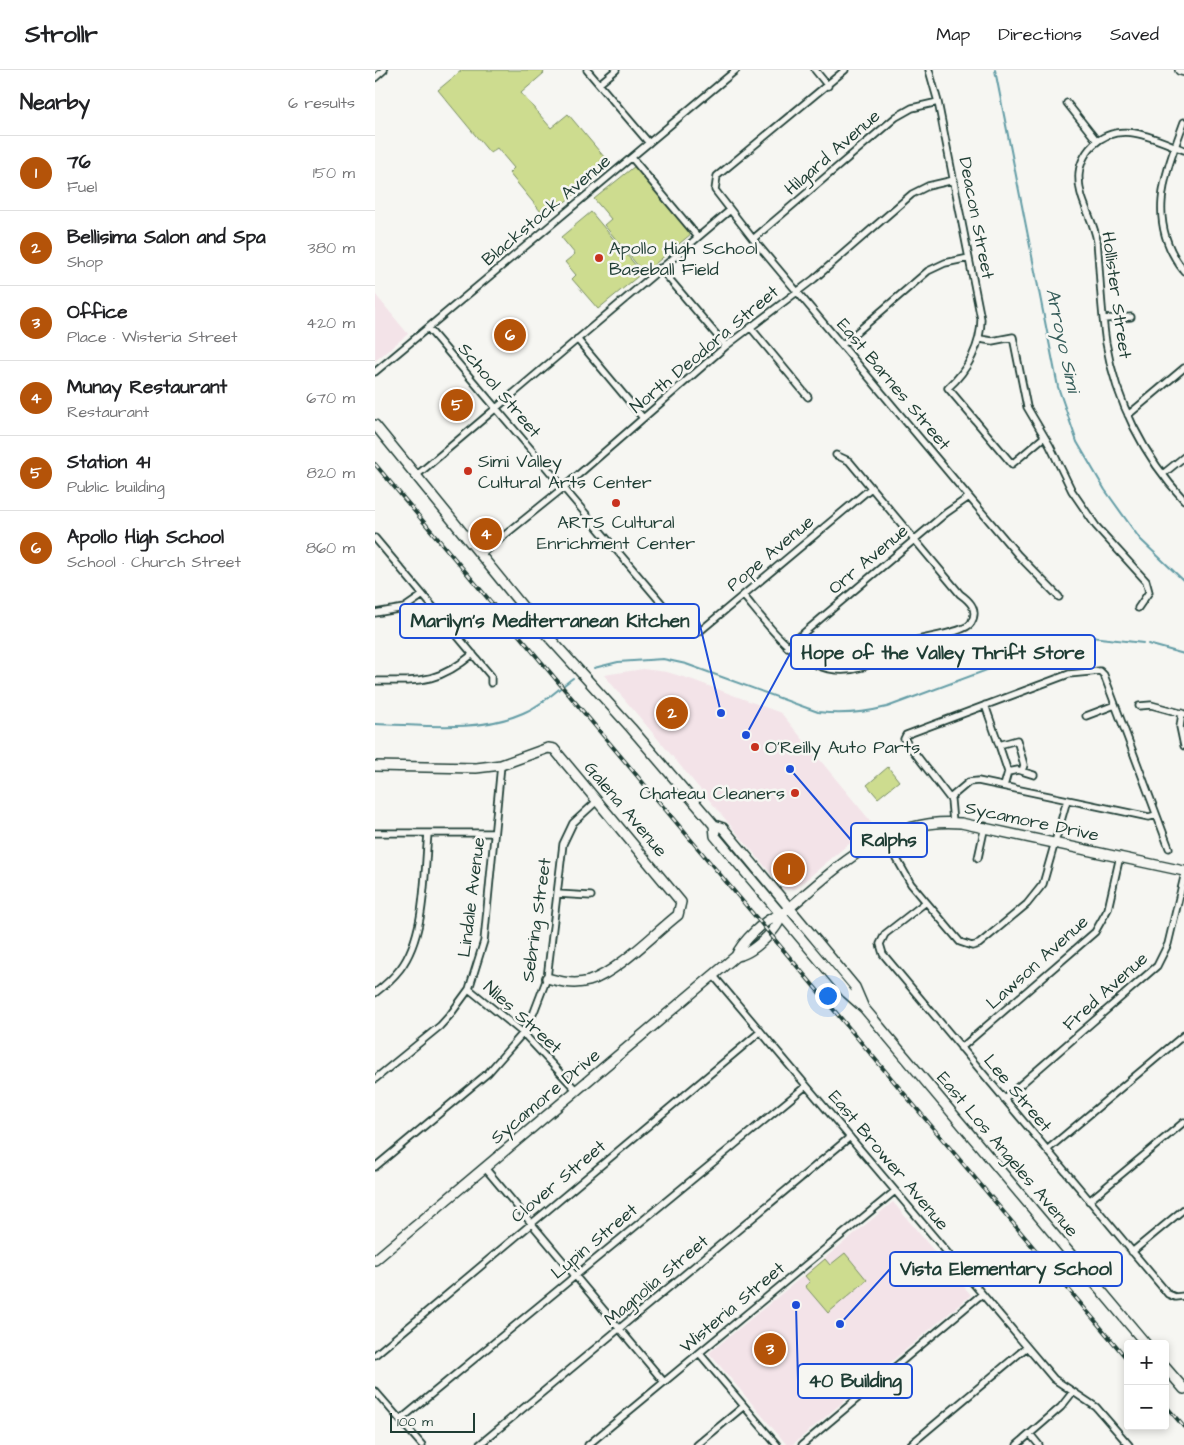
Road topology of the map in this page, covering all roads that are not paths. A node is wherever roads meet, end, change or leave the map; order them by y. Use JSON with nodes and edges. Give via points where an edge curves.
{"nodes":[{"id":1,"x":384,"y":70,"type":"edge"},
{"id":2,"x":587,"y":70,"type":"edge"},
{"id":3,"x":616,"y":70,"type":"edge"},
{"id":4,"x":735,"y":70,"type":"edge"},
{"id":5,"x":815,"y":70,"type":"edge"},
{"id":6,"x":845,"y":70,"type":"edge"},
{"id":7,"x":929,"y":70,"type":"edge"},
{"id":8,"x":1181,"y":70,"type":"edge"},
{"id":9,"x":1184,"y":71,"type":"edge"},
{"id":10,"x":375,"y":78,"type":"edge"},
{"id":11,"x":599,"y":84,"type":"junction"},
{"id":12,"x":828,"y":86,"type":"junction"},
{"id":13,"x":938,"y":102,"type":"junction"},
{"id":14,"x":1067,"y":103,"type":"dead end"},
{"id":15,"x":1184,"y":122,"type":"edge"},
{"id":16,"x":1097,"y":141,"type":"junction"},
{"id":17,"x":649,"y":143,"type":"junction"},
{"id":18,"x":1175,"y":147,"type":"junction"},
{"id":19,"x":1184,"y":150,"type":"edge"},
{"id":20,"x":632,"y":158,"type":"junction"},
{"id":21,"x":954,"y":180,"type":"junction"},
{"id":22,"x":729,"y":211,"type":"junction"},
{"id":23,"x":698,"y":237,"type":"junction"},
{"id":24,"x":753,"y":239,"type":"junction"},
{"id":25,"x":969,"y":258,"type":"junction"},
{"id":26,"x":660,"y":268,"type":"junction"},
{"id":27,"x":1184,"y":271,"type":"edge"},
{"id":28,"x":797,"y":291,"type":"junction"},
{"id":29,"x":1131,"y":317,"type":"dead end"},
{"id":30,"x":1103,"y":319,"type":"junction"},
{"id":31,"x":428,"y":328,"type":"junction"},
{"id":32,"x":751,"y":328,"type":"junction"},
{"id":33,"x":577,"y":339,"type":"junction"},
{"id":34,"x":980,"y":339,"type":"junction"},
{"id":35,"x":842,"y":345,"type":"junction"},
{"id":36,"x":726,"y":346,"type":"junction"},
{"id":37,"x":1184,"y":368,"type":"edge"},
{"id":38,"x":375,"y":372,"type":"edge"},
{"id":39,"x":809,"y":397,"type":"dead end"},
{"id":40,"x":496,"y":408,"type":"junction"},
{"id":41,"x":1128,"y":415,"type":"junction"},
{"id":42,"x":643,"y":418,"type":"junction"},
{"id":43,"x":375,"y":425,"type":"edge"},
{"id":44,"x":1044,"y":437,"type":"junction"},
{"id":45,"x":836,"y":456,"type":"dead end"},
{"id":46,"x":1184,"y":457,"type":"edge"},
{"id":47,"x":1163,"y":474,"type":"junction"},
{"id":48,"x":417,"y":475,"type":"junction"},
{"id":49,"x":563,"y":488,"type":"junction"},
{"id":50,"x":871,"y":488,"type":"junction"},
{"id":51,"x":969,"y":497,"type":"junction"},
{"id":52,"x":1184,"y":500,"type":"edge"},
{"id":53,"x":375,"y":538,"type":"edge"},
{"id":54,"x":914,"y":540,"type":"junction"},
{"id":55,"x":480,"y":554,"type":"junction"},
{"id":56,"x":423,"y":595,"type":"junction"},
{"id":57,"x":743,"y":595,"type":"junction"},
{"id":58,"x":1059,"y":597,"type":"dead end"},
{"id":59,"x":1138,"y":608,"type":"dead end"},
{"id":60,"x":375,"y":613,"type":"edge"},
{"id":61,"x":685,"y":630,"type":"joint"},
{"id":62,"x":787,"y":646,"type":"junction"},
{"id":63,"x":473,"y":654,"type":"junction"},
{"id":64,"x":375,"y":680,"type":"edge"},
{"id":65,"x":491,"y":682,"type":"dead end"},
{"id":66,"x":985,"y":705,"type":"junction"},
{"id":67,"x":1115,"y":705,"type":"junction"},
{"id":68,"x":1139,"y":706,"type":"dead end"},
{"id":69,"x":1183,"y":713,"type":"edge"},
{"id":70,"x":1086,"y":716,"type":"dead end"},
{"id":71,"x":999,"y":745,"type":"junction"},
{"id":72,"x":1184,"y":746,"type":"edge"},
{"id":73,"x":501,"y":765,"type":"junction"},
{"id":74,"x":375,"y":766,"type":"edge"},
{"id":75,"x":1008,"y":772,"type":"junction"},
{"id":76,"x":1022,"y":772,"type":"junction"},
{"id":77,"x":1034,"y":775,"type":"dead end"},
{"id":78,"x":1004,"y":786,"type":"junction"},
{"id":79,"x":949,"y":798,"type":"junction"},
{"id":80,"x":1067,"y":800,"type":"junction"},
{"id":81,"x":597,"y":801,"type":"junction"},
{"id":82,"x":1156,"y":815,"type":"junction"},
{"id":83,"x":953,"y":822,"type":"junction"},
{"id":84,"x":714,"y":826,"type":"junction"},
{"id":85,"x":985,"y":826,"type":"junction"},
{"id":86,"x":375,"y":833,"type":"edge"},
{"id":87,"x":494,"y":833,"type":"junction"},
{"id":88,"x":428,"y":834,"type":"junction"},
{"id":89,"x":884,"y":836,"type":"junction"},
{"id":90,"x":1055,"y":842,"type":"junction"},
{"id":91,"x":1169,"y":848,"type":"dead end"},
{"id":92,"x":1120,"y":856,"type":"junction"},
{"id":93,"x":978,"y":858,"type":"dead end"},
{"id":94,"x":1184,"y":870,"type":"edge"},
{"id":95,"x":1184,"y":877,"type":"edge"},
{"id":96,"x":557,"y":894,"type":"junction"},
{"id":97,"x":591,"y":896,"type":"dead end"},
{"id":98,"x":926,"y":902,"type":"junction"},
{"id":99,"x":789,"y":908,"type":"junction"},
{"id":100,"x":781,"y":914,"type":"junction"},
{"id":101,"x":713,"y":975,"type":"junction"},
{"id":102,"x":547,"y":978,"type":"junction"},
{"id":103,"x":469,"y":989,"type":"junction"},
{"id":104,"x":375,"y":993,"type":"edge"},
{"id":105,"x":864,"y":1008,"type":"junction"},
{"id":106,"x":760,"y":1032,"type":"junction"},
{"id":107,"x":523,"y":1033,"type":"junction"},
{"id":108,"x":1184,"y":1036,"type":"edge"},
{"id":109,"x":961,"y":1048,"type":"junction"},
{"id":110,"x":375,"y":1080,"type":"edge"},
{"id":111,"x":806,"y":1086,"type":"junction"},
{"id":112,"x":577,"y":1091,"type":"junction"},
{"id":113,"x":1003,"y":1099,"type":"junction"},
{"id":114,"x":1184,"y":1122,"type":"edge"},
{"id":115,"x":850,"y":1137,"type":"junction"},
{"id":116,"x":1047,"y":1150,"type":"junction"},
{"id":117,"x":375,"y":1167,"type":"edge"},
{"id":118,"x":485,"y":1168,"type":"junction"},
{"id":119,"x":895,"y":1190,"type":"junction"},
{"id":120,"x":1089,"y":1201,"type":"junction"},
{"id":121,"x":1184,"y":1209,"type":"edge"},
{"id":122,"x":531,"y":1222,"type":"junction"},
{"id":123,"x":1132,"y":1252,"type":"junction"},
{"id":124,"x":375,"y":1260,"type":"edge"},
{"id":125,"x":575,"y":1276,"type":"junction"},
{"id":126,"x":982,"y":1294,"type":"junction"},
{"id":127,"x":1184,"y":1296,"type":"edge"},
{"id":128,"x":620,"y":1330,"type":"junction"},
{"id":129,"x":1143,"y":1340,"type":"edge"},
{"id":130,"x":1027,"y":1347,"type":"junction"},
{"id":131,"x":700,"y":1354,"type":"junction"},
{"id":132,"x":375,"y":1355,"type":"edge"},
{"id":133,"x":1169,"y":1371,"type":"edge"},
{"id":134,"x":665,"y":1382,"type":"junction"},
{"id":135,"x":1183,"y":1386,"type":"edge"},
{"id":136,"x":375,"y":1391,"type":"edge"},
{"id":137,"x":1072,"y":1393,"type":"junction"},
{"id":138,"x":744,"y":1406,"type":"junction"},
{"id":139,"x":401,"y":1420,"type":"junction"},
{"id":140,"x":1030,"y":1434,"type":"junction"},
{"id":141,"x":422,"y":1445,"type":"edge"},
{"id":142,"x":479,"y":1445,"type":"edge"},
{"id":143,"x":588,"y":1445,"type":"edge"},
{"id":144,"x":697,"y":1445,"type":"edge"},
{"id":145,"x":777,"y":1445,"type":"edge"},
{"id":146,"x":802,"y":1445,"type":"edge"},
{"id":147,"x":910,"y":1445,"type":"edge"},
{"id":148,"x":1017,"y":1445,"type":"edge"},
{"id":149,"x":1039,"y":1445,"type":"edge"},
{"id":150,"x":1129,"y":1445,"type":"edge"}],
"edges":[{"from":1,"to":10,"type":"street"},
{"from":2,"to":11,"type":"street"},
{"from":3,"to":11,"type":"street"},
{"from":4,"to":17,"type":"street","name":"Blackstock Avenue"},
{"from":5,"to":12,"type":"street"},
{"from":6,"to":12,"type":"street"},
{"from":7,"to":13,"type":"street","name":"Deacon Street"},
{"from":8,"to":9,"type":"main road"},
{"from":11,"to":17,"type":"street"},
{"from":12,"to":22,"type":"street","name":"East Barnes Street","via":[[717,176],[715,190]]},
{"from":13,"to":21,"type":"street","name":"Deacon Street"},
{"from":13,"to":24,"type":"street","name":"Hilgard Avenue","via":[[913,108],[896,117]]},
{"from":14,"to":16,"type":"street"},
{"from":15,"to":18,"type":"street"},
{"from":16,"to":18,"type":"street","via":[[1112,134],[1128,132]]},
{"from":16,"to":30,"type":"street","name":"Hollister Street","via":[[1083,159],[1079,180],[1096,238]]},
{"from":17,"to":20,"type":"street","name":"Blackstock Avenue"},
{"from":18,"to":19,"type":"street"},
{"from":18,"to":27,"type":"street","via":[[1165,173],[1161,215],[1166,237]]},
{"from":20,"to":23,"type":"street"},
{"from":20,"to":31,"type":"street","name":"Blackstock Avenue"},
{"from":21,"to":25,"type":"street","name":"Deacon Street"},
{"from":21,"to":28,"type":"street","name":"North Deodora Street","via":[[928,186],[912,194]]},
{"from":22,"to":23,"type":"street"},
{"from":22,"to":24,"type":"street","name":"East Barnes Street"},
{"from":23,"to":26,"type":"street"},
{"from":24,"to":28,"type":"street","name":"East Barnes Street"},
{"from":25,"to":34,"type":"street","name":"Deacon Street","via":[[979,308]]},
{"from":25,"to":35,"type":"street","via":[[945,263],[928,272]]},
{"from":26,"to":33,"type":"street"},
{"from":26,"to":36,"type":"street"},
{"from":28,"to":32,"type":"street","name":"North Deodora Street"},
{"from":28,"to":35,"type":"street","name":"East Barnes Street"},
{"from":29,"to":30,"type":"street"},
{"from":30,"to":41,"type":"street","name":"Hollister Street","via":[[1112,368]]},
{"from":31,"to":38,"type":"street","name":"Blackstock Avenue"},
{"from":31,"to":40,"type":"street","name":"School Street"},
{"from":32,"to":36,"type":"street","name":"North Deodora Street"},
{"from":32,"to":39,"type":"street"},
{"from":33,"to":40,"type":"street"},
{"from":33,"to":42,"type":"street"},
{"from":34,"to":44,"type":"street","via":[[992,341],[1013,337],[1027,407]]},
{"from":34,"to":44,"type":"street","via":[[961,374],[948,388],[1012,464]]},
{"from":35,"to":51,"type":"street","name":"East Barnes Street"},
{"from":36,"to":42,"type":"street","name":"North Deodora Street"},
{"from":37,"to":41,"type":"street"},
{"from":40,"to":48,"type":"street"},
{"from":40,"to":49,"type":"street","name":"School Street"},
{"from":41,"to":47,"type":"street","name":"Hollister Street"},
{"from":42,"to":49,"type":"street","name":"North Deodora Street"},
{"from":43,"to":48,"type":"main road","name":"East Los Angeles Avenue"},
{"from":44,"to":59,"type":"street","via":[[1072,491],[1096,526],[1146,581],[1149,592]]},
{"from":45,"to":50,"type":"street","via":[[849,462]]},
{"from":46,"to":47,"type":"street"},
{"from":47,"to":52,"type":"street","name":"Hollister Street"},
{"from":48,"to":55,"type":"main road","name":"East Los Angeles Avenue"},
{"from":49,"to":55,"type":"street","name":"North Deodora Street"},
{"from":49,"to":61,"type":"street","name":"School Street"},
{"from":50,"to":54,"type":"street"},
{"from":50,"to":57,"type":"street","name":"Pope Avenue"},
{"from":51,"to":54,"type":"street","name":"Orr Avenue"},
{"from":51,"to":58,"type":"street","name":"East Barnes Street"},
{"from":53,"to":56,"type":"street"},
{"from":54,"to":62,"type":"street","name":"Orr Avenue"},
{"from":54,"to":62,"type":"street","via":[[972,604],[973,618],[969,626],[913,641],[872,664],[852,670],[816,665]]},
{"from":55,"to":84,"type":"main road","name":"East Los Angeles Avenue"},
{"from":56,"to":60,"type":"street","via":[[404,608]]},
{"from":56,"to":63,"type":"street"},
{"from":57,"to":61,"type":"street","name":"Pope Avenue","via":[[699,632]]},
{"from":57,"to":62,"type":"street"},
{"from":63,"to":64,"type":"street","via":[[457,667],[433,679]]},
{"from":63,"to":65,"type":"street","via":[[491,676]]},
{"from":66,"to":67,"type":"street","via":[[1069,674],[1099,671],[1104,675]]},
{"from":66,"to":71,"type":"street"},
{"from":66,"to":79,"type":"street","via":[[906,735],[904,739]]},
{"from":67,"to":70,"type":"street"},
{"from":67,"to":82,"type":"street"},
{"from":68,"to":69,"type":"street","via":[[1151,705]]},
{"from":69,"to":72,"type":"street","via":[[1180,726]]},
{"from":71,"to":75,"type":"street"},
{"from":71,"to":76,"type":"street","via":[[1017,740],[1024,764]]},
{"from":73,"to":74,"type":"main road","name":"Galena Avenue","via":[[476,768]]},
{"from":73,"to":81,"type":"main road","name":"Galena Avenue","via":[[548,748],[554,749]]},
{"from":73,"to":87,"type":"street","name":"Lindale Avenue"},
{"from":75,"to":76,"type":"street"},
{"from":75,"to":78,"type":"street"},
{"from":76,"to":77,"type":"street"},
{"from":78,"to":79,"type":"street","via":[[973,781]]},
{"from":78,"to":80,"type":"street"},
{"from":79,"to":83,"type":"street"},
{"from":80,"to":82,"type":"street","via":[[1149,817]]},
{"from":80,"to":90,"type":"street"},
{"from":81,"to":96,"type":"street","name":"Sebring Street","via":[[566,834]]},
{"from":81,"to":102,"type":"main road","name":"Galena Avenue","via":[[677,895],[681,908],[678,915],[600,976],[577,982]]},
{"from":82,"to":91,"type":"street"},
{"from":83,"to":85,"type":"main road","name":"Sycamore Drive"},
{"from":83,"to":89,"type":"main road","name":"Sycamore Drive","via":[[918,825]]},
{"from":84,"to":99,"type":"main road","name":"East Los Angeles Avenue","via":[[723,828]]},
{"from":84,"to":100,"type":"main road","name":"East Los Angeles Avenue","via":[[715,836]]},
{"from":85,"to":90,"type":"main road","name":"Sycamore Drive"},
{"from":85,"to":93,"type":"street"},
{"from":86,"to":88,"type":"street"},
{"from":87,"to":88,"type":"street"},
{"from":87,"to":103,"type":"street","name":"Lindale Avenue","via":[[484,940]]},
{"from":88,"to":104,"type":"street","via":[[414,941],[400,970]]},
{"from":89,"to":98,"type":"street","via":[[908,880]]},
{"from":89,"to":99,"type":"main road","name":"Sycamore Drive","via":[[854,854]]},
{"from":90,"to":92,"type":"main road","name":"Sycamore Drive"},
{"from":90,"to":98,"type":"street","via":[[1047,874],[1037,893],[977,945],[968,946],[960,942]]},
{"from":92,"to":94,"type":"main road","name":"Sycamore Drive"},
{"from":92,"to":109,"type":"street","name":"Lawson Avenue","via":[[1108,909],[1095,932]]},
{"from":95,"to":113,"type":"street","name":"Fred Avenue","via":[[1168,944],[1157,966]]},
{"from":96,"to":97,"type":"street"},
{"from":96,"to":102,"type":"street","name":"Sebring Street"},
{"from":98,"to":109,"type":"street","name":"Lee Street","via":[[885,934],[881,939],[881,949]]},
{"from":99,"to":100,"type":"main road","name":"Sycamore Drive"},
{"from":99,"to":105,"type":"main road","name":"East Los Angeles Avenue","via":[[855,987]]},
{"from":100,"to":101,"type":"main road","name":"Sycamore Drive","via":[[773,916],[739,948],[736,956]]},
{"from":100,"to":105,"type":"main road","name":"East Los Angeles Avenue"},
{"from":101,"to":106,"type":"street","name":"East Brower Avenue"},
{"from":101,"to":112,"type":"main road","name":"Sycamore Drive"},
{"from":102,"to":107,"type":"street","name":"Sebring Street"},
{"from":103,"to":107,"type":"street","name":"Niles Street"},
{"from":103,"to":110,"type":"street","name":"Lindale Avenue","via":[[445,1021]]},
{"from":105,"to":129,"type":"main road","name":"East Los Angeles Avenue"},
{"from":106,"to":111,"type":"street","name":"East Brower Avenue"},
{"from":106,"to":122,"type":"street","name":"Clover Street"},
{"from":107,"to":112,"type":"street","name":"Niles Street"},
{"from":107,"to":117,"type":"street","name":"Sebring Street","via":[[488,1073]]},
{"from":108,"to":116,"type":"street"},
{"from":109,"to":113,"type":"street","name":"Lee Street"},
{"from":111,"to":115,"type":"street","name":"East Brower Avenue"},
{"from":111,"to":125,"type":"street","name":"Lupin Street"},
{"from":112,"to":118,"type":"main road","name":"Sycamore Drive"},
{"from":113,"to":116,"type":"street","name":"Lee Street"},
{"from":114,"to":120,"type":"street"},
{"from":115,"to":119,"type":"street","name":"East Brower Avenue"},
{"from":115,"to":128,"type":"street","name":"Magnolia Street"},
{"from":116,"to":120,"type":"street","name":"Lee Street"},
{"from":118,"to":122,"type":"street"},
{"from":118,"to":124,"type":"main road","name":"Sycamore Drive"},
{"from":119,"to":126,"type":"street","name":"East Brower Avenue"},
{"from":119,"to":131,"type":"street","name":"Wisteria Street"},
{"from":120,"to":123,"type":"street","name":"Lee Street"},
{"from":121,"to":123,"type":"street"},
{"from":122,"to":125,"type":"street"},
{"from":122,"to":132,"type":"street","name":"Clover Street"},
{"from":123,"to":127,"type":"street","name":"Lee Street","via":[[1168,1294]]},
{"from":125,"to":128,"type":"street"},
{"from":125,"to":139,"type":"street","name":"Lupin Street"},
{"from":126,"to":130,"type":"street","name":"East Brower Avenue"},
{"from":126,"to":146,"type":"street"},
{"from":128,"to":134,"type":"street"},
{"from":128,"to":142,"type":"street","name":"Magnolia Street"},
{"from":130,"to":137,"type":"street","name":"East Brower Avenue","via":[[1054,1379]]},
{"from":130,"to":147,"type":"street"},
{"from":131,"to":134,"type":"street","name":"Wisteria Street"},
{"from":131,"to":138,"type":"street"},
{"from":133,"to":135,"type":"main road"},
{"from":134,"to":143,"type":"street","name":"Wisteria Street"},
{"from":136,"to":139,"type":"street"},
{"from":137,"to":140,"type":"street","via":[[1061,1408]]},
{"from":137,"to":150,"type":"street","name":"East Brower Avenue","via":[[1096,1407]]},
{"from":138,"to":144,"type":"street"},
{"from":138,"to":145,"type":"street"},
{"from":139,"to":141,"type":"street"},
{"from":140,"to":148,"type":"street"},
{"from":140,"to":149,"type":"street"}]}
